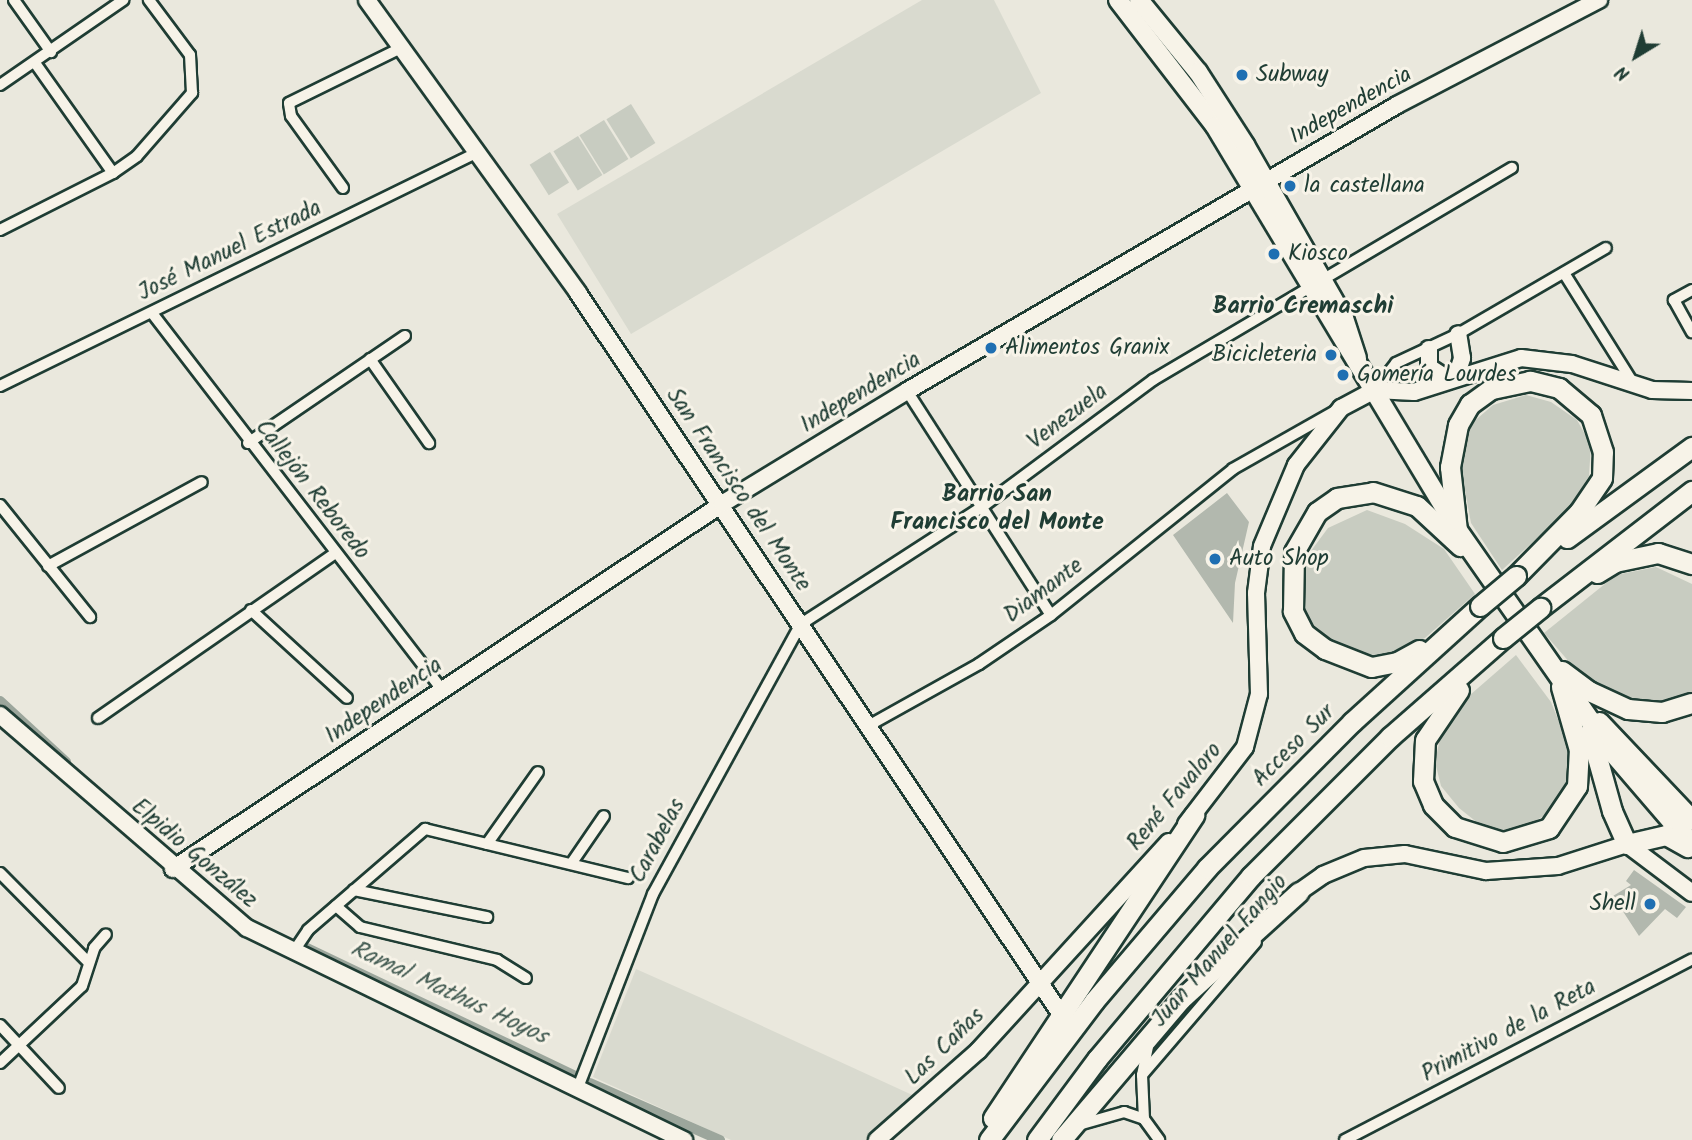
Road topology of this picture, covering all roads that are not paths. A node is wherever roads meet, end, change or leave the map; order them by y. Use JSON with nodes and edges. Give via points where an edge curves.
{"nodes":[{"id":1,"x":14,"y":0,"type":"edge"},
{"id":2,"x":123,"y":0,"type":"edge"},
{"id":3,"x":149,"y":0,"type":"edge"},
{"id":4,"x":367,"y":0,"type":"edge"},
{"id":5,"x":1118,"y":0,"type":"edge"},
{"id":6,"x":1139,"y":0,"type":"edge"},
{"id":7,"x":1599,"y":0,"type":"edge"},
{"id":8,"x":403,"y":47,"type":"junction"},
{"id":9,"x":51,"y":52,"type":"junction"},
{"id":10,"x":35,"y":63,"type":"junction"},
{"id":11,"x":0,"y":85,"type":"edge"},
{"id":12,"x":478,"y":152,"type":"junction"},
{"id":13,"x":1512,"y":168,"type":"dead end"},
{"id":14,"x":113,"y":173,"type":"junction"},
{"id":15,"x":1258,"y":184,"type":"junction"},
{"id":16,"x":343,"y":188,"type":"dead end"},
{"id":17,"x":0,"y":230,"type":"edge"},
{"id":18,"x":1606,"y":248,"type":"dead end"},
{"id":19,"x":1563,"y":272,"type":"junction"},
{"id":20,"x":1316,"y":284,"type":"junction"},
{"id":21,"x":1692,"y":290,"type":"edge"},
{"id":22,"x":152,"y":313,"type":"junction"},
{"id":23,"x":1692,"y":332,"type":"edge"},
{"id":24,"x":1458,"y":334,"type":"junction"},
{"id":25,"x":405,"y":336,"type":"dead end"},
{"id":26,"x":1429,"y":349,"type":"junction"},
{"id":27,"x":370,"y":359,"type":"junction"},
{"id":28,"x":1452,"y":378,"type":"junction"},
{"id":29,"x":1633,"y":383,"type":"junction"},
{"id":30,"x":0,"y":386,"type":"edge"},
{"id":31,"x":1375,"y":390,"type":"junction"},
{"id":32,"x":907,"y":391,"type":"junction"},
{"id":33,"x":1692,"y":391,"type":"edge"},
{"id":34,"x":1341,"y":408,"type":"junction"},
{"id":35,"x":248,"y":443,"type":"junction"},
{"id":36,"x":429,"y":443,"type":"dead end"},
{"id":37,"x":1692,"y":447,"type":"edge"},
{"id":38,"x":202,"y":482,"type":"dead end"},
{"id":39,"x":1692,"y":491,"type":"edge"},
{"id":40,"x":722,"y":504,"type":"junction"},
{"id":41,"x":0,"y":505,"type":"edge"},
{"id":42,"x":982,"y":507,"type":"junction"},
{"id":43,"x":1457,"y":530,"type":"junction"},
{"id":44,"x":334,"y":554,"type":"junction"},
{"id":45,"x":1692,"y":565,"type":"edge"},
{"id":46,"x":48,"y":566,"type":"junction"},
{"id":47,"x":1479,"y":567,"type":"junction"},
{"id":48,"x":1516,"y":576,"type":"junction"},
{"id":49,"x":1480,"y":606,"type":"junction"},
{"id":50,"x":1540,"y":608,"type":"junction"},
{"id":51,"x":251,"y":610,"type":"junction"},
{"id":52,"x":1051,"y":615,"type":"junction"},
{"id":53,"x":90,"y":617,"type":"dead end"},
{"id":54,"x":801,"y":624,"type":"junction"},
{"id":55,"x":1503,"y":638,"type":"junction"},
{"id":56,"x":1537,"y":650,"type":"junction"},
{"id":57,"x":1558,"y":676,"type":"junction"},
{"id":58,"x":442,"y":689,"type":"junction"},
{"id":59,"x":347,"y":698,"type":"dead end"},
{"id":60,"x":1692,"y":703,"type":"edge"},
{"id":61,"x":1580,"y":705,"type":"junction"},
{"id":62,"x":0,"y":715,"type":"edge"},
{"id":63,"x":98,"y":718,"type":"dead end"},
{"id":64,"x":868,"y":726,"type":"junction"},
{"id":65,"x":538,"y":772,"type":"dead end"},
{"id":66,"x":604,"y":816,"type":"dead end"},
{"id":67,"x":1194,"y":816,"type":"junction"},
{"id":68,"x":1692,"y":820,"type":"edge"},
{"id":69,"x":487,"y":844,"type":"junction"},
{"id":70,"x":1627,"y":844,"type":"junction"},
{"id":71,"x":1692,"y":845,"type":"edge"},
{"id":72,"x":1692,"y":850,"type":"edge"},
{"id":73,"x":571,"y":864,"type":"junction"},
{"id":74,"x":173,"y":869,"type":"junction"},
{"id":75,"x":0,"y":873,"type":"edge"},
{"id":76,"x":628,"y":878,"type":"dead end"},
{"id":77,"x":354,"y":890,"type":"junction"},
{"id":78,"x":1299,"y":892,"type":"junction"},
{"id":79,"x":1692,"y":893,"type":"edge"},
{"id":80,"x":336,"y":906,"type":"junction"},
{"id":81,"x":486,"y":917,"type":"dead end"},
{"id":82,"x":106,"y":934,"type":"dead end"},
{"id":83,"x":294,"y":951,"type":"junction"},
{"id":84,"x":1692,"y":959,"type":"edge"},
{"id":85,"x":88,"y":962,"type":"junction"},
{"id":86,"x":527,"y":978,"type":"dead end"},
{"id":87,"x":1039,"y":980,"type":"junction"},
{"id":88,"x":1060,"y":1013,"type":"junction"},
{"id":89,"x":0,"y":1025,"type":"edge"},
{"id":90,"x":1151,"y":1032,"type":"junction"},
{"id":91,"x":19,"y":1045,"type":"junction"},
{"id":92,"x":0,"y":1063,"type":"edge"},
{"id":93,"x":1142,"y":1075,"type":"junction"},
{"id":94,"x":59,"y":1088,"type":"dead end"},
{"id":95,"x":577,"y":1090,"type":"junction"},
{"id":96,"x":1144,"y":1119,"type":"junction"},
{"id":97,"x":1063,"y":1139,"type":"edge"},
{"id":98,"x":684,"y":1140,"type":"edge"},
{"id":99,"x":877,"y":1140,"type":"edge"},
{"id":100,"x":980,"y":1140,"type":"edge"},
{"id":101,"x":989,"y":1140,"type":"edge"},
{"id":102,"x":1037,"y":1140,"type":"edge"},
{"id":103,"x":1159,"y":1140,"type":"edge"},
{"id":104,"x":1345,"y":1140,"type":"edge"}],
"edges":[{"from":1,"to":9,"type":"street"},
{"from":2,"to":9,"type":"street"},
{"from":3,"to":14,"type":"street","via":[[190,55],[192,93],[137,156]]},
{"from":4,"to":8,"type":"street","name":"San Francisco del Monte"},
{"from":5,"to":15,"type":"main road"},
{"from":6,"to":15,"type":"main road","via":[[1198,72]]},
{"from":7,"to":15,"type":"street","name":"Independencia"},
{"from":8,"to":12,"type":"street","name":"San Francisco del Monte"},
{"from":8,"to":16,"type":"street","via":[[289,103],[290,116]]},
{"from":9,"to":10,"type":"street"},
{"from":10,"to":11,"type":"street"},
{"from":10,"to":14,"type":"street"},
{"from":12,"to":22,"type":"street","name":"José Manuel Estrada"},
{"from":12,"to":40,"type":"street","name":"San Francisco del Monte"},
{"from":13,"to":20,"type":"street","name":"Venezuela"},
{"from":14,"to":17,"type":"street"},
{"from":15,"to":20,"type":"main road"},
{"from":15,"to":32,"type":"street","name":"Independencia"},
{"from":18,"to":19,"type":"street"},
{"from":19,"to":24,"type":"street"},
{"from":19,"to":29,"type":"street"},
{"from":20,"to":31,"type":"main road","via":[[1339,341],[1357,358]]},
{"from":20,"to":42,"type":"street","name":"Venezuela","via":[[1153,380]]},
{"from":21,"to":23,"type":"street","via":[[1674,300]]},
{"from":22,"to":30,"type":"street","name":"José Manuel Estrada"},
{"from":22,"to":35,"type":"street","name":"Callejón Reboredo"},
{"from":24,"to":26,"type":"street"},
{"from":24,"to":28,"type":"street","via":[[1462,358]]},
{"from":25,"to":27,"type":"street"},
{"from":26,"to":28,"type":"street","via":[[1429,367]]},
{"from":26,"to":31,"type":"street","via":[[1392,365]]},
{"from":27,"to":35,"type":"street"},
{"from":27,"to":36,"type":"street"},
{"from":28,"to":29,"type":"street","via":[[1502,361],[1541,358]]},
{"from":28,"to":31,"type":"street","via":[[1405,394]]},
{"from":29,"to":33,"type":"street","via":[[1671,393]]},
{"from":31,"to":34,"type":"street","name":"René Favaloro"},
{"from":31,"to":43,"type":"main road"},
{"from":32,"to":40,"type":"street","name":"Independencia"},
{"from":32,"to":42,"type":"street"},
{"from":34,"to":52,"type":"street","name":"Diamante","via":[[1296,429],[1233,469]]},
{"from":34,"to":67,"type":"street","name":"René Favaloro","via":[[1296,464],[1268,523],[1256,593],[1255,722],[1233,770]]},
{"from":35,"to":44,"type":"street","name":"Callejón Reboredo"},
{"from":37,"to":48,"type":"highway","name":"Acceso Sur"},
{"from":38,"to":46,"type":"street"},
{"from":39,"to":50,"type":"highway"},
{"from":40,"to":54,"type":"street","name":"San Francisco del Monte"},
{"from":40,"to":58,"type":"street","name":"Independencia"},
{"from":41,"to":46,"type":"street"},
{"from":42,"to":52,"type":"street"},
{"from":42,"to":54,"type":"street","name":"Venezuela"},
{"from":43,"to":47,"type":"highway"},
{"from":43,"to":48,"type":"highway","via":[[1452,443],[1470,404],[1491,389],[1518,381],[1545,383],[1577,400],[1600,435],[1602,478],[1579,512]]},
{"from":44,"to":51,"type":"street"},
{"from":44,"to":58,"type":"street","name":"Callejón Reboredo"},
{"from":45,"to":50,"type":"highway","via":[[1658,553],[1636,555],[1615,562]]},
{"from":46,"to":53,"type":"street"},
{"from":47,"to":49,"type":"highway","via":[[1417,506],[1373,492],[1353,493],[1317,512],[1303,531],[1290,585],[1293,611],[1304,632],[1350,662],[1371,667],[1415,653]]},
{"from":47,"to":56,"type":"highway"},
{"from":48,"to":49,"type":"highway","name":"Acceso Sur","bridge":true},
{"from":49,"to":101,"type":"highway","name":"Acceso Sur","via":[[1352,722],[1207,867],[1094,1002]]},
{"from":50,"to":55,"type":"highway","bridge":true},
{"from":51,"to":59,"type":"street"},
{"from":51,"to":63,"type":"street"},
{"from":52,"to":64,"type":"street","name":"Diamante","via":[[979,664]]},
{"from":54,"to":64,"type":"street","name":"San Francisco del Monte"},
{"from":54,"to":95,"type":"street","name":"Carabelas","via":[[653,894]]},
{"from":55,"to":57,"type":"highway","via":[[1442,709],[1421,757],[1433,805],[1455,827],[1503,842],[1529,838],[1564,811],[1577,786],[1579,750]]},
{"from":55,"to":102,"type":"highway","via":[[1390,737],[1251,876],[1114,1038]]},
{"from":56,"to":57,"type":"highway"},
{"from":56,"to":60,"type":"highway","via":[[1589,691],[1628,709],[1662,712]]},
{"from":57,"to":61,"type":"highway"},
{"from":58,"to":74,"type":"street","name":"Independencia"},
{"from":61,"to":68,"type":"highway","via":[[1618,737]]},
{"from":61,"to":70,"type":"highway","via":[[1612,811]]},
{"from":61,"to":71,"type":"highway","via":[[1609,748]]},
{"from":62,"to":74,"type":"street","name":"Elpidio González"},
{"from":64,"to":87,"type":"street","name":"San Francisco del Monte"},
{"from":65,"to":69,"type":"street"},
{"from":66,"to":73,"type":"street"},
{"from":67,"to":87,"type":"street","name":"René Favaloro"},
{"from":67,"to":88,"type":"highway"},
{"from":69,"to":73,"type":"street"},
{"from":69,"to":77,"type":"street","via":[[425,829]]},
{"from":70,"to":72,"type":"highway","via":[[1667,835]]},
{"from":70,"to":78,"type":"street","name":"Juan Manuel Fangio","via":[[1558,866],[1486,871],[1405,854],[1364,858],[1323,875]]},
{"from":70,"to":79,"type":"street"},
{"from":73,"to":76,"type":"street"},
{"from":74,"to":83,"type":"street","name":"Elpidio González","via":[[247,928]]},
{"from":75,"to":85,"type":"street"},
{"from":77,"to":80,"type":"street"},
{"from":77,"to":81,"type":"street"},
{"from":78,"to":90,"type":"highway"},
{"from":78,"to":93,"type":"street","name":"Juan Manuel Fangio"},
{"from":80,"to":83,"type":"street"},
{"from":80,"to":86,"type":"street","via":[[360,927],[497,960]]},
{"from":82,"to":85,"type":"street"},
{"from":83,"to":95,"type":"street","name":"Elpidio González"},
{"from":84,"to":104,"type":"street","name":"Primitivo de la Reta"},
{"from":85,"to":91,"type":"street","via":[[82,986]]},
{"from":87,"to":88,"type":"street","name":"San Francisco del Monte"},
{"from":87,"to":99,"type":"street","name":"Las Cañas","via":[[978,1051]]},
{"from":88,"to":100,"type":"highway"},
{"from":89,"to":91,"type":"street"},
{"from":90,"to":93,"type":"street"},
{"from":90,"to":97,"type":"highway"},
{"from":91,"to":92,"type":"street"},
{"from":91,"to":94,"type":"street"},
{"from":93,"to":96,"type":"street"},
{"from":95,"to":98,"type":"street","name":"Elpidio González"},
{"from":96,"to":97,"type":"street","via":[[1108,1112]]},
{"from":96,"to":103,"type":"street"}]}
